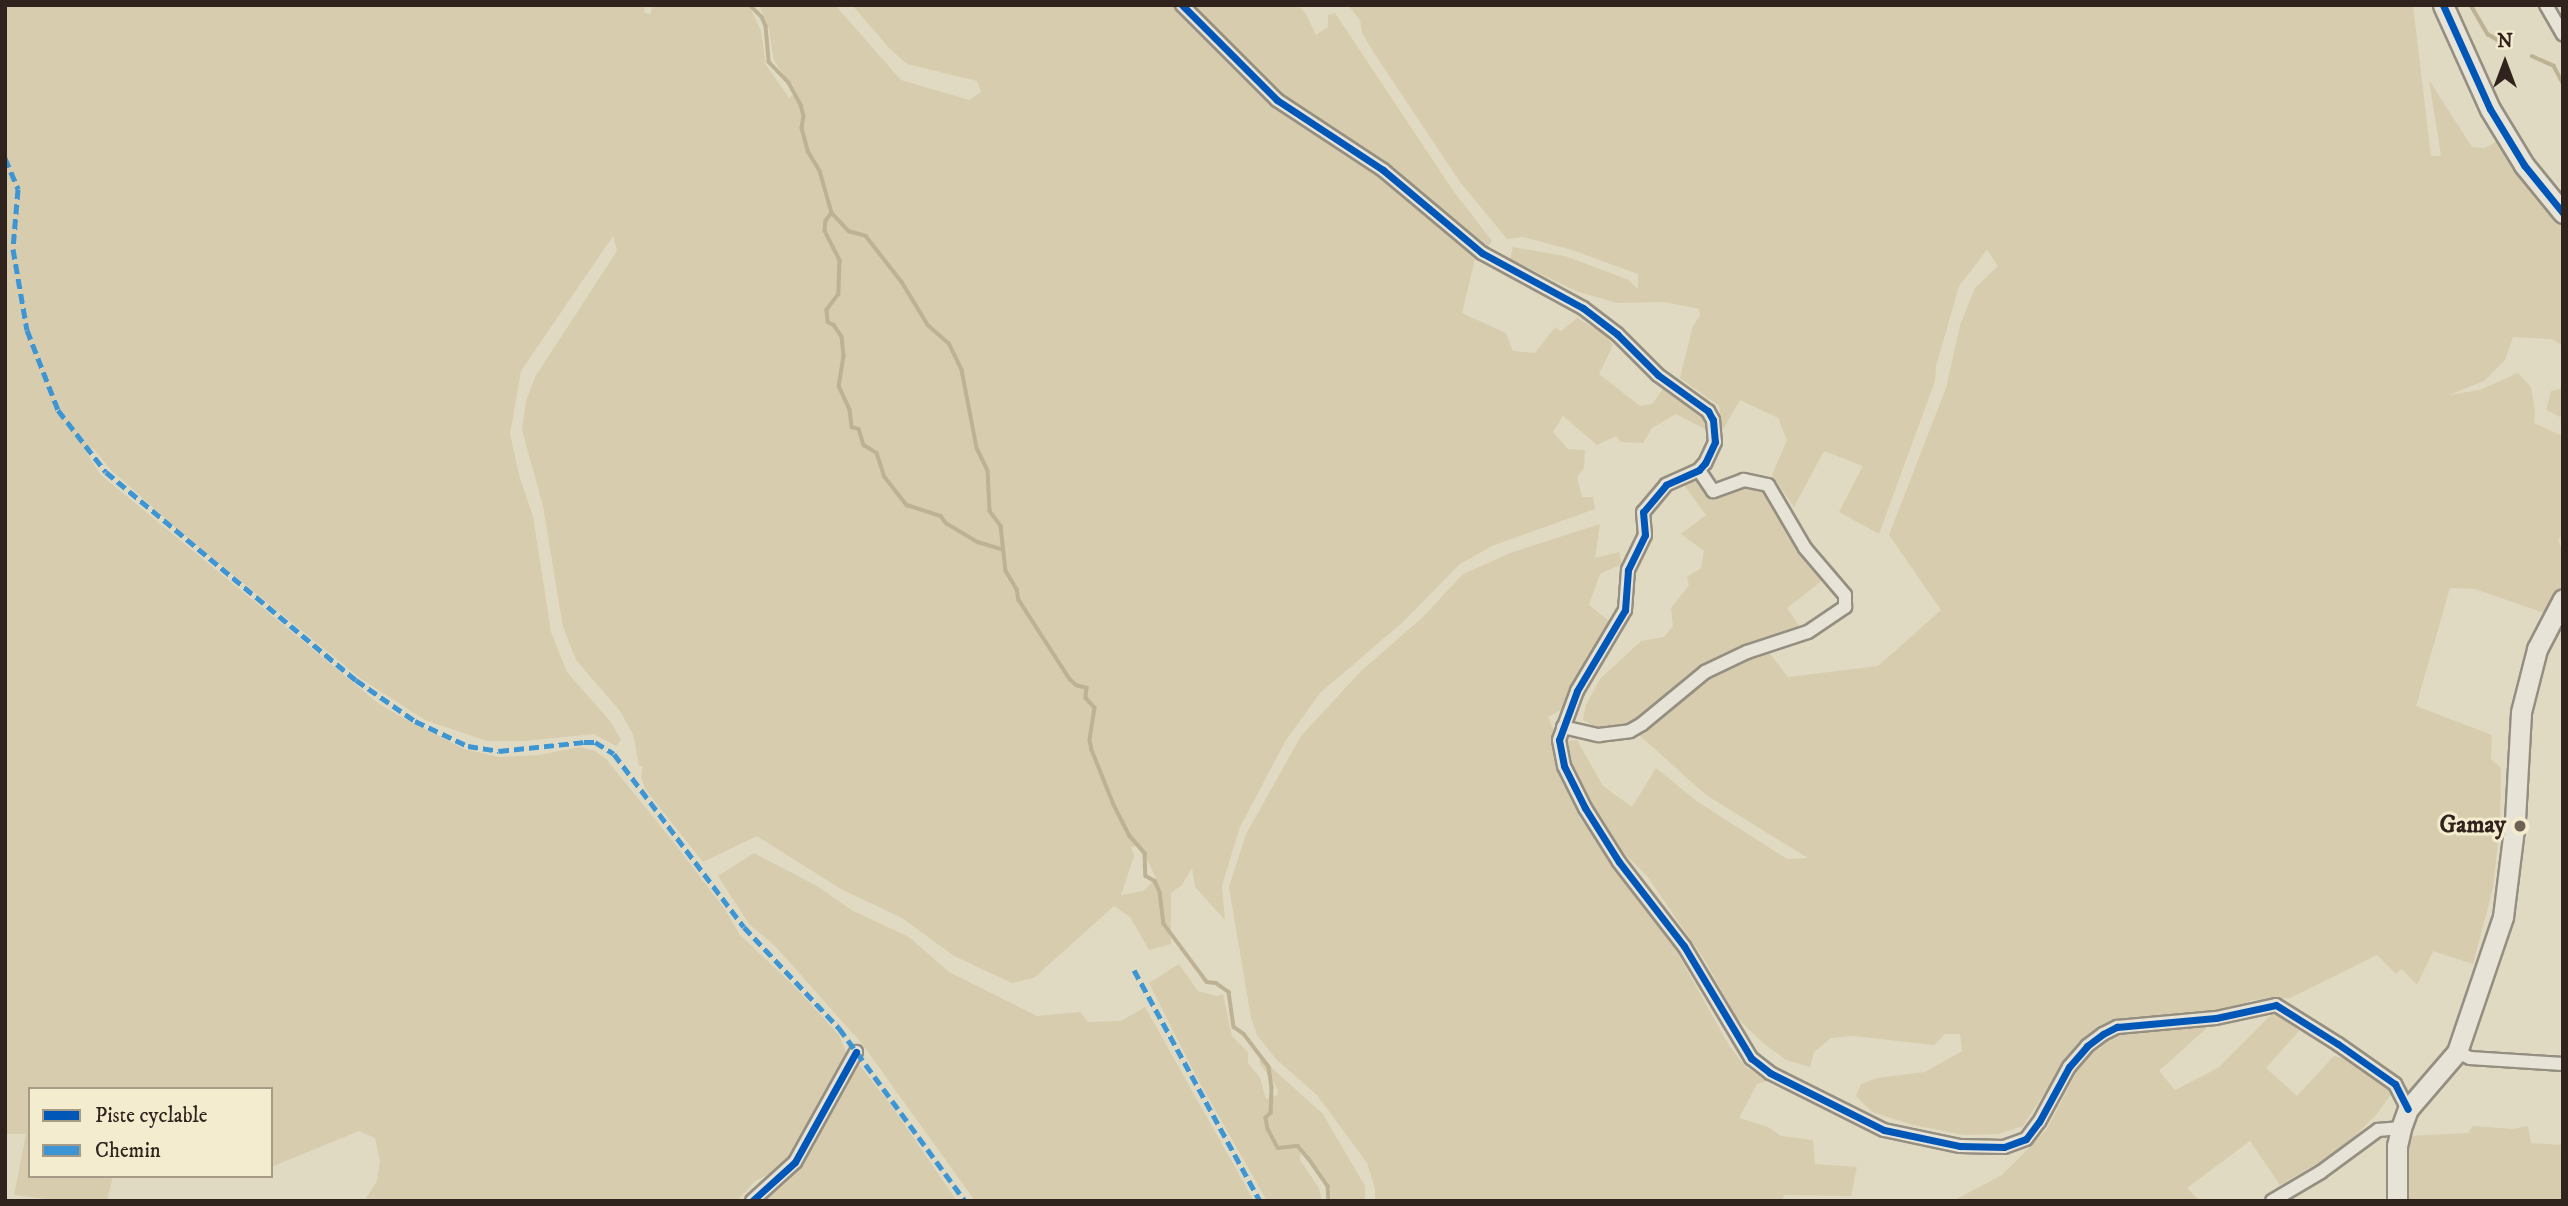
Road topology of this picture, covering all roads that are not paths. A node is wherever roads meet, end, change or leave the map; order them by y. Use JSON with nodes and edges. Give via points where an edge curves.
{"nodes":[{"id":1,"x":1182,"y":5,"type":"edge"},
{"id":2,"x":2443,"y":5,"type":"edge"},
{"id":3,"x":2546,"y":5,"type":"edge"},
{"id":4,"x":2563,"y":34,"type":"edge"},
{"id":5,"x":2563,"y":213,"type":"edge"},
{"id":6,"x":1699,"y":470,"type":"junction"},
{"id":7,"x":2563,"y":599,"type":"edge"},
{"id":8,"x":1563,"y":727,"type":"junction"},
{"id":9,"x":856,"y":1052,"type":"dead end"},
{"id":10,"x":2457,"y":1052,"type":"junction"},
{"id":11,"x":2563,"y":1064,"type":"edge"},
{"id":12,"x":2395,"y":1084,"type":"junction"},
{"id":13,"x":2430,"y":1086,"type":"junction"},
{"id":14,"x":2408,"y":1109,"type":"junction"},
{"id":15,"x":2400,"y":1128,"type":"junction"},
{"id":16,"x":752,"y":1201,"type":"edge"},
{"id":17,"x":2272,"y":1201,"type":"edge"},
{"id":18,"x":2397,"y":1201,"type":"edge"}],
"edges":[{"from":1,"to":6,"type":"street","via":[[1277,100],[1383,170],[1482,253],[1583,308],[1658,375],[1708,411],[1715,442]]},
{"from":2,"to":5,"type":"street","via":[[2490,109],[2524,164]]},
{"from":3,"to":4,"type":"street"},
{"from":6,"to":8,"type":"street","via":[[1666,485],[1643,512],[1645,535],[1628,570],[1625,610],[1577,691]]},
{"from":6,"to":8,"type":"street","via":[[1713,491],[1744,480],[1768,485],[1805,548],[1844,596],[1844,607],[1808,632],[1705,672],[1630,731],[1599,735]]},
{"from":7,"to":10,"type":"street","via":[[2537,649],[2526,687],[2503,917]]},
{"from":8,"to":12,"type":"street","via":[[1560,752],[1585,808],[1619,862],[1684,946],[1751,1058],[1770,1073],[1884,1130],[1960,1146],[2004,1147],[2026,1139],[2069,1067],[2103,1034],[2117,1027],[2216,1018],[2261,1006],[2284,1009]]},
{"from":9,"to":16,"type":"street","via":[[795,1162]]},
{"from":10,"to":11,"type":"street","via":[[2470,1058]]},
{"from":10,"to":13,"type":"street"},
{"from":12,"to":13,"type":"street"},
{"from":12,"to":14,"type":"street"},
{"from":13,"to":14,"type":"street"},
{"from":14,"to":15,"type":"street"},
{"from":15,"to":17,"type":"street","via":[[2378,1130],[2331,1166]]},
{"from":15,"to":18,"type":"street"}]}
